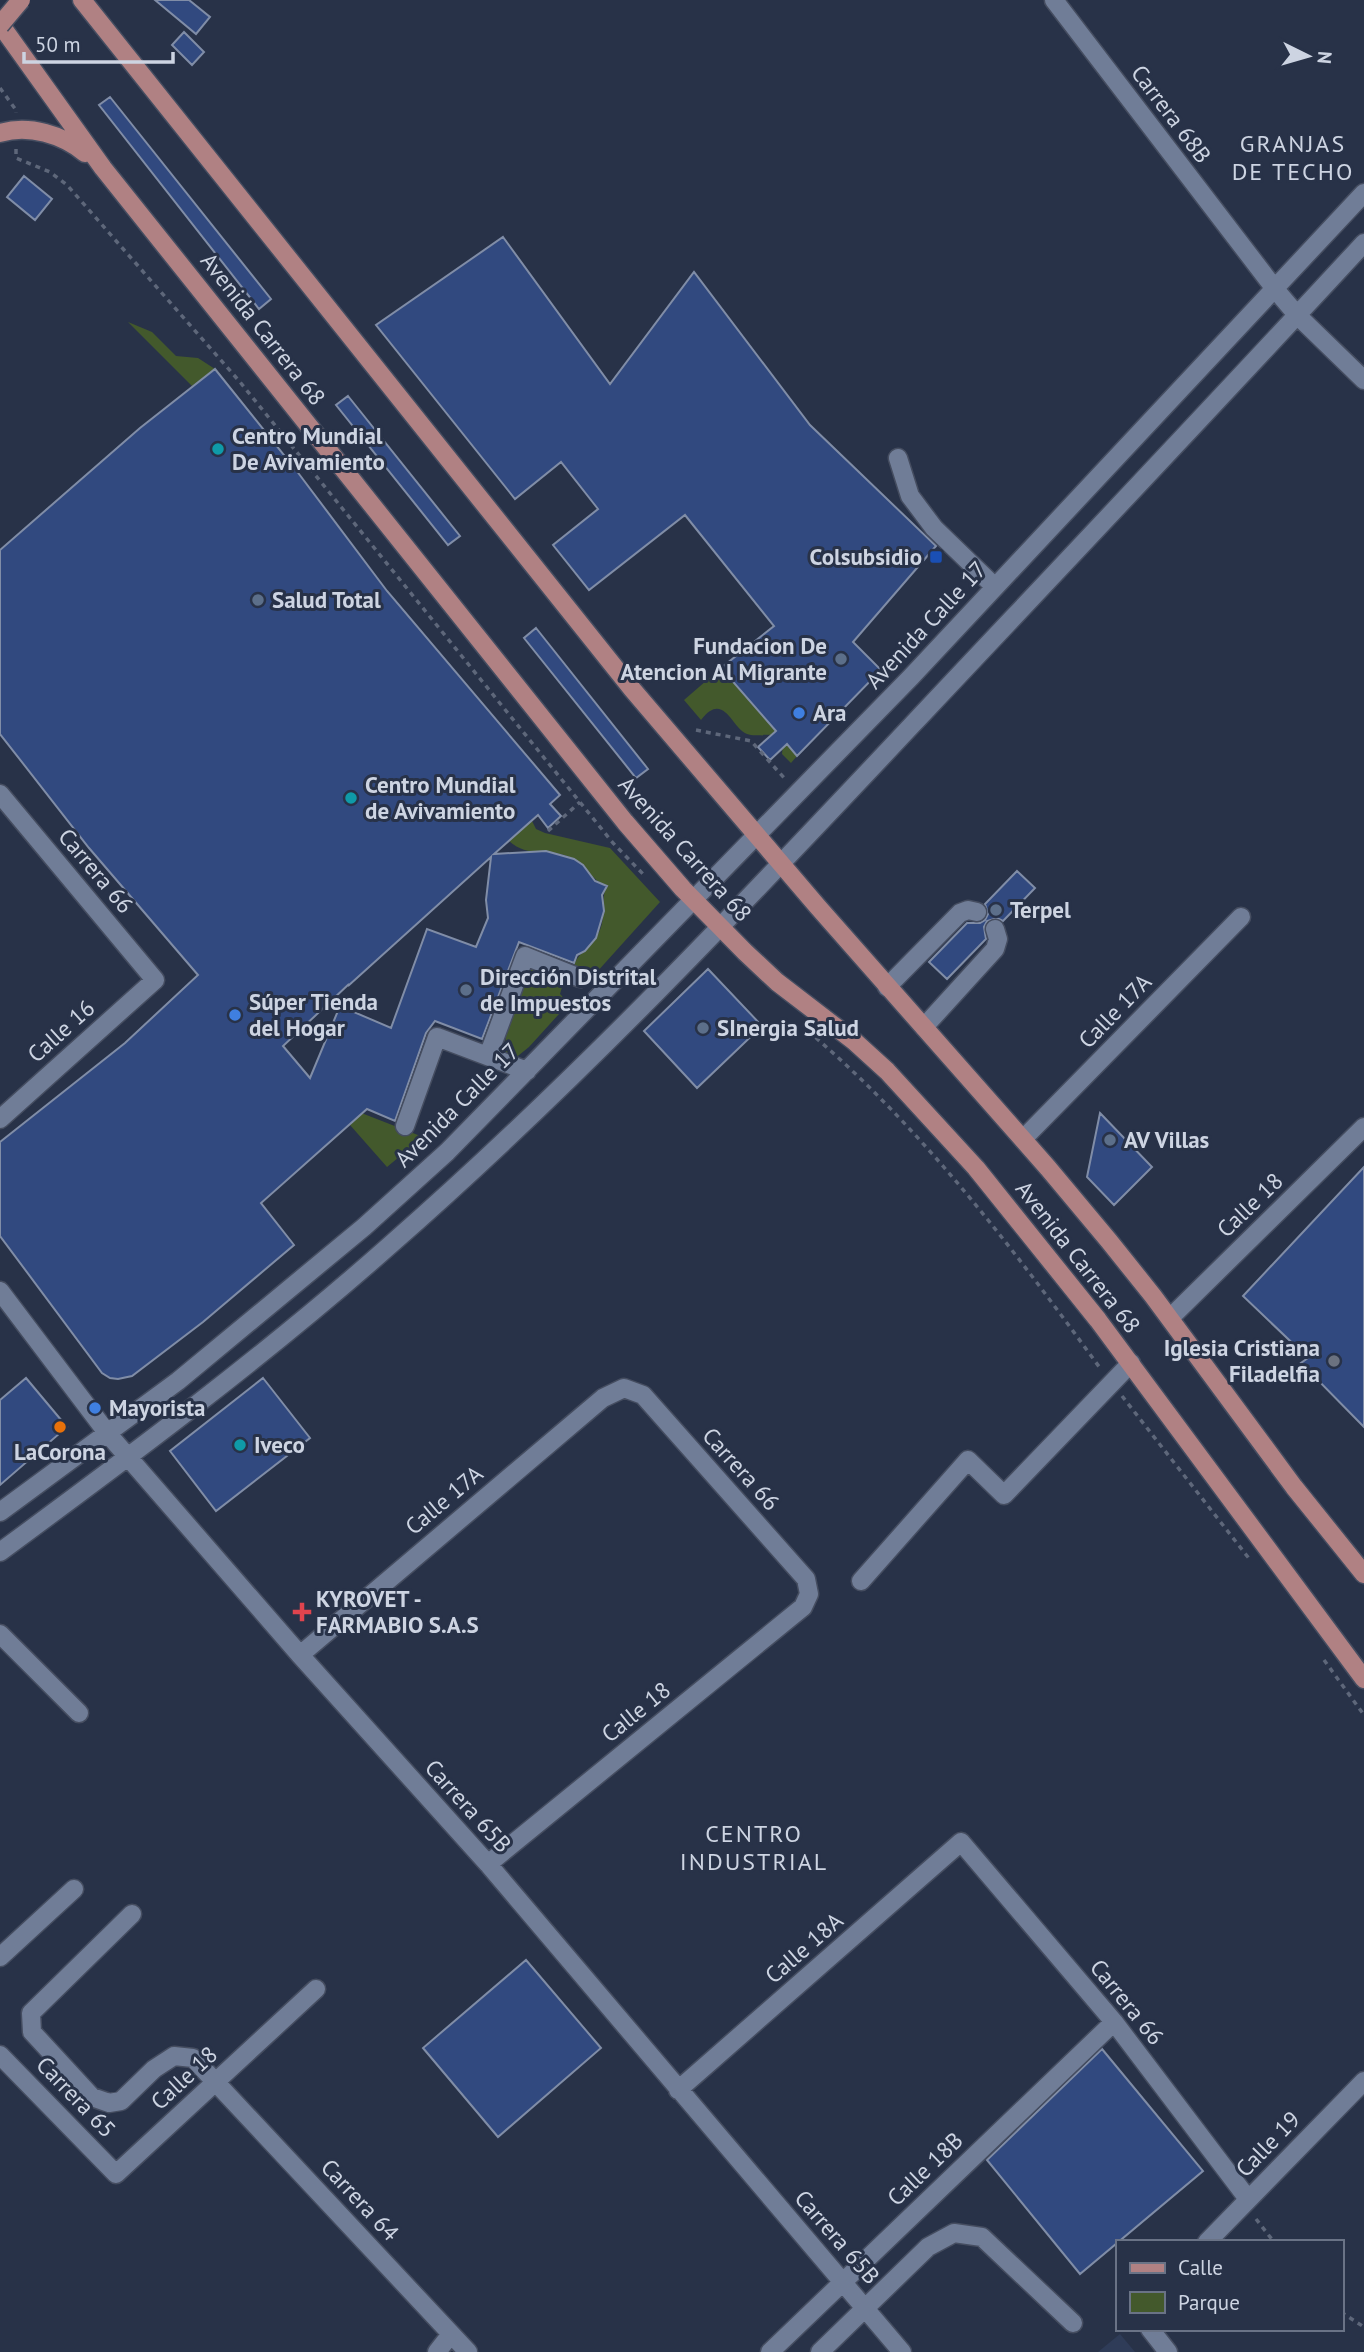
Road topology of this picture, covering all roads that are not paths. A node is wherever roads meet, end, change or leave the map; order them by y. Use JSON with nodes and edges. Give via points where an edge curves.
{"nodes":[{"id":1,"x":20,"y":0,"type":"edge"},
{"id":2,"x":82,"y":0,"type":"edge"},
{"id":3,"x":1054,"y":0,"type":"edge"},
{"id":4,"x":0,"y":24,"type":"edge"},
{"id":5,"x":0,"y":133,"type":"edge"},
{"id":6,"x":103,"y":169,"type":"junction"},
{"id":7,"x":1364,"y":193,"type":"edge"},
{"id":8,"x":1364,"y":243,"type":"edge"},
{"id":9,"x":1275,"y":289,"type":"junction"},
{"id":10,"x":1297,"y":316,"type":"junction"},
{"id":11,"x":1364,"y":380,"type":"edge"},
{"id":12,"x":898,"y":457,"type":"dead end"},
{"id":13,"x":995,"y":587,"type":"junction"},
{"id":14,"x":0,"y":794,"type":"edge"},
{"id":15,"x":757,"y":836,"type":"junction"},
{"id":16,"x":781,"y":864,"type":"junction"},
{"id":17,"x":694,"y":900,"type":"junction"},
{"id":18,"x":977,"y":912,"type":"dead end"},
{"id":19,"x":1241,"y":917,"type":"dead end"},
{"id":20,"x":721,"y":927,"type":"junction"},
{"id":21,"x":995,"y":929,"type":"dead end"},
{"id":22,"x":580,"y":978,"type":"dead end"},
{"id":23,"x":155,"y":980,"type":"joint"},
{"id":24,"x":887,"y":987,"type":"junction"},
{"id":25,"x":924,"y":1027,"type":"junction"},
{"id":26,"x":488,"y":1056,"type":"junction"},
{"id":27,"x":527,"y":1071,"type":"junction"},
{"id":28,"x":0,"y":1119,"type":"edge"},
{"id":29,"x":405,"y":1126,"type":"dead end"},
{"id":30,"x":1364,"y":1127,"type":"edge"},
{"id":31,"x":1023,"y":1139,"type":"junction"},
{"id":32,"x":447,"y":1152,"type":"junction"},
{"id":33,"x":467,"y":1177,"type":"junction"},
{"id":34,"x":0,"y":1291,"type":"edge"},
{"id":35,"x":1170,"y":1318,"type":"junction"},
{"id":36,"x":1131,"y":1363,"type":"junction"},
{"id":37,"x":624,"y":1388,"type":"joint"},
{"id":38,"x":108,"y":1434,"type":"junction"},
{"id":39,"x":129,"y":1458,"type":"junction"},
{"id":40,"x":0,"y":1512,"type":"edge"},
{"id":41,"x":0,"y":1552,"type":"edge"},
{"id":42,"x":1364,"y":1574,"type":"edge"},
{"id":43,"x":861,"y":1581,"type":"dead end"},
{"id":44,"x":809,"y":1594,"type":"joint"},
{"id":45,"x":0,"y":1634,"type":"edge"},
{"id":46,"x":300,"y":1656,"type":"junction"},
{"id":47,"x":1364,"y":1679,"type":"edge"},
{"id":48,"x":79,"y":1713,"type":"dead end"},
{"id":49,"x":961,"y":1842,"type":"joint"},
{"id":50,"x":488,"y":1864,"type":"junction"},
{"id":51,"x":74,"y":1889,"type":"dead end"},
{"id":52,"x":132,"y":1914,"type":"dead end"},
{"id":53,"x":0,"y":1957,"type":"edge"},
{"id":54,"x":316,"y":1989,"type":"dead end"},
{"id":55,"x":1114,"y":2022,"type":"junction"},
{"id":56,"x":0,"y":2055,"type":"edge"},
{"id":57,"x":1364,"y":2081,"type":"edge"},
{"id":58,"x":216,"y":2082,"type":"junction"},
{"id":59,"x":678,"y":2090,"type":"junction"},
{"id":60,"x":116,"y":2174,"type":"joint"},
{"id":61,"x":1248,"y":2199,"type":"junction"},
{"id":62,"x":1209,"y":2240,"type":"edge"},
{"id":63,"x":843,"y":2281,"type":"junction"},
{"id":64,"x":866,"y":2307,"type":"junction"},
{"id":65,"x":1073,"y":2323,"type":"dead end"},
{"id":66,"x":1152,"y":2331,"type":"edge"},
{"id":67,"x":451,"y":2334,"type":"junction"},
{"id":68,"x":437,"y":2352,"type":"edge"},
{"id":69,"x":468,"y":2352,"type":"edge"},
{"id":70,"x":770,"y":2352,"type":"edge"},
{"id":71,"x":820,"y":2352,"type":"edge"},
{"id":72,"x":902,"y":2352,"type":"edge"},
{"id":73,"x":1168,"y":2352,"type":"edge"}],
"edges":[{"from":1,"to":4,"type":"main road","bridge":true},
{"from":2,"to":15,"type":"main road","name":"Avenida Carrera 68","via":[[545,582]]},
{"from":3,"to":9,"type":"street","name":"Carrera 68B"},
{"from":4,"to":6,"type":"main road","name":"Avenida Carrera 68"},
{"from":5,"to":6,"type":"main road","via":[[56,135]]},
{"from":6,"to":17,"type":"main road","name":"Avenida Carrera 68","via":[[625,822]]},
{"from":7,"to":9,"type":"street","name":"Avenida Calle 17"},
{"from":8,"to":10,"type":"street"},
{"from":9,"to":10,"type":"street","name":"Carrera 68B"},
{"from":9,"to":13,"type":"street","name":"Avenida Calle 17"},
{"from":10,"to":11,"type":"street","name":"Carrera 68B"},
{"from":10,"to":16,"type":"street"},
{"from":12,"to":13,"type":"street","via":[[910,496],[934,528]]},
{"from":13,"to":15,"type":"street","name":"Avenida Calle 17"},
{"from":14,"to":23,"type":"street","name":"Carrera 66"},
{"from":15,"to":16,"type":"main road","name":"Avenida Carrera 68"},
{"from":15,"to":17,"type":"street","name":"Avenida Calle 17"},
{"from":16,"to":20,"type":"street"},
{"from":16,"to":24,"type":"main road","name":"Avenida Carrera 68"},
{"from":17,"to":20,"type":"main road","name":"Avenida Carrera 68"},
{"from":17,"to":27,"type":"street","name":"Avenida Calle 17"},
{"from":18,"to":24,"type":"street","via":[[968,909],[960,913]]},
{"from":19,"to":31,"type":"street","name":"Calle 17A"},
{"from":20,"to":33,"type":"street"},
{"from":20,"to":36,"type":"main road","name":"Avenida Carrera 68","via":[[777,982],[871,1056],[919,1104]]},
{"from":21,"to":25,"type":"street","via":[[995,949]]},
{"from":22,"to":26,"type":"street","via":[[525,956]]},
{"from":23,"to":28,"type":"street","name":"Calle 16"},
{"from":24,"to":25,"type":"main road","name":"Avenida Carrera 68"},
{"from":25,"to":31,"type":"main road","name":"Avenida Carrera 68"},
{"from":26,"to":27,"type":"street"},
{"from":26,"to":29,"type":"street","via":[[437,1037]]},
{"from":27,"to":32,"type":"street","name":"Avenida Calle 17"},
{"from":30,"to":35,"type":"street","name":"Calle 18"},
{"from":31,"to":35,"type":"main road","name":"Avenida Carrera 68"},
{"from":32,"to":33,"type":"street"},
{"from":32,"to":38,"type":"street","name":"Avenida Calle 17","via":[[354,1236]]},
{"from":33,"to":39,"type":"street","via":[[309,1315]]},
{"from":34,"to":38,"type":"street","name":"Carrera 65B"},
{"from":35,"to":42,"type":"main road","name":"Avenida Carrera 68"},
{"from":36,"to":43,"type":"street","via":[[1004,1495],[968,1460]]},
{"from":36,"to":47,"type":"main road","name":"Avenida Carrera 68"},
{"from":37,"to":44,"type":"street","name":"Carrera 66","via":[[643,1395],[806,1579]]},
{"from":37,"to":46,"type":"street","name":"Calle 17A","via":[[603,1398]]},
{"from":38,"to":39,"type":"street","name":"Carrera 65B"},
{"from":38,"to":40,"type":"street","name":"Avenida Calle 17"},
{"from":39,"to":41,"type":"street"},
{"from":39,"to":46,"type":"street","name":"Carrera 65B"},
{"from":44,"to":50,"type":"street","name":"Calle 18","via":[[803,1607]]},
{"from":45,"to":48,"type":"street"},
{"from":46,"to":50,"type":"street","name":"Carrera 65B"},
{"from":49,"to":55,"type":"street","name":"Carrera 66"},
{"from":49,"to":59,"type":"street","name":"Calle 18A"},
{"from":50,"to":59,"type":"street","name":"Carrera 65B"},
{"from":51,"to":53,"type":"street"},
{"from":52,"to":58,"type":"street","name":"Carrera 64","via":[[31,2014],[32,2032],[92,2097],[109,2104],[121,2101],[174,2056],[193,2058]]},
{"from":54,"to":58,"type":"street","name":"Calle 18"},
{"from":55,"to":61,"type":"street","name":"Carrera 66"},
{"from":55,"to":63,"type":"street","name":"Calle 18B"},
{"from":56,"to":60,"type":"street","name":"Carrera 65"},
{"from":57,"to":61,"type":"street","name":"Calle 19"},
{"from":58,"to":60,"type":"street","name":"Calle 18"},
{"from":58,"to":67,"type":"street","name":"Carrera 64"},
{"from":59,"to":63,"type":"street","name":"Carrera 65B"},
{"from":61,"to":62,"type":"street","name":"Calle 19"},
{"from":63,"to":64,"type":"street","name":"Carrera 65B"},
{"from":63,"to":70,"type":"street","name":"Calle 18B"},
{"from":64,"to":65,"type":"street","via":[[928,2248],[954,2233],[982,2237]]},
{"from":64,"to":71,"type":"street"},
{"from":64,"to":72,"type":"street","name":"Carrera 65B"},
{"from":66,"to":73,"type":"street"},
{"from":67,"to":68,"type":"street"},
{"from":67,"to":69,"type":"street","name":"Carrera 64"}]}
